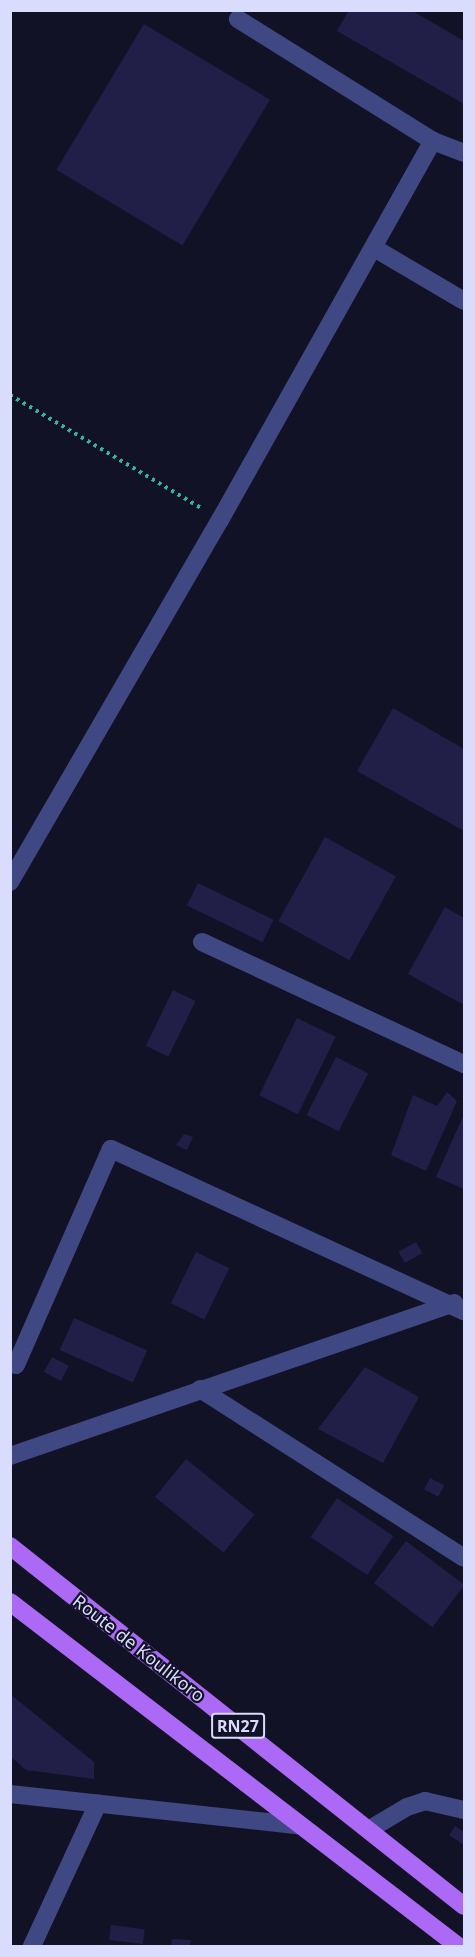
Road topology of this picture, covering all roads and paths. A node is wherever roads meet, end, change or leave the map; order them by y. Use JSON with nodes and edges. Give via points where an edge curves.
{"nodes":[{"id":1,"x":238,"y":20,"type":"dead end"},
{"id":2,"x":433,"y":141,"type":"junction"},
{"id":3,"x":465,"y":153,"type":"edge"},
{"id":4,"x":374,"y":248,"type":"junction"},
{"id":5,"x":465,"y":301,"type":"edge"},
{"id":6,"x":10,"y":395,"type":"edge"},
{"id":7,"x":220,"y":520,"type":"junction"},
{"id":8,"x":10,"y":882,"type":"edge"},
{"id":9,"x":202,"y":942,"type":"dead end"},
{"id":10,"x":465,"y":1064,"type":"edge"},
{"id":11,"x":460,"y":1305,"type":"edge"},
{"id":12,"x":16,"y":1365,"type":"dead end"},
{"id":13,"x":200,"y":1389,"type":"junction"},
{"id":14,"x":10,"y":1456,"type":"edge"},
{"id":15,"x":10,"y":1546,"type":"edge"},
{"id":16,"x":465,"y":1558,"type":"edge"},
{"id":17,"x":10,"y":1602,"type":"edge"},
{"id":18,"x":10,"y":1794,"type":"edge"},
{"id":19,"x":98,"y":1803,"type":"junction"},
{"id":20,"x":465,"y":1810,"type":"edge"},
{"id":21,"x":297,"y":1825,"type":"junction"},
{"id":22,"x":370,"y":1829,"type":"junction"},
{"id":23,"x":465,"y":1906,"type":"edge"},
{"id":24,"x":32,"y":1947,"type":"edge"},
{"id":25,"x":458,"y":1947,"type":"edge"}],
"edges":[{"from":1,"to":2,"type":"street"},
{"from":2,"to":3,"type":"street"},
{"from":2,"to":4,"type":"street"},
{"from":4,"to":5,"type":"street"},
{"from":4,"to":7,"type":"street"},
{"from":6,"to":7,"type":"path"},
{"from":7,"to":8,"type":"street"},
{"from":9,"to":10,"type":"street"},
{"from":11,"to":12,"type":"street","via":[[111,1149]]},
{"from":11,"to":13,"type":"street"},
{"from":13,"to":14,"type":"street"},
{"from":13,"to":16,"type":"street"},
{"from":15,"to":22,"type":"main road","name":"Route de Koulikoro","number":"RN27"},
{"from":17,"to":21,"type":"main road","number":"RN27"},
{"from":18,"to":19,"type":"street"},
{"from":19,"to":21,"type":"street"},
{"from":19,"to":24,"type":"street"},
{"from":20,"to":22,"type":"street","via":[[425,1801]]},
{"from":21,"to":25,"type":"main road","number":"RN27"},
{"from":22,"to":23,"type":"main road","name":"Route de Koulikoro","number":"RN27"}]}
